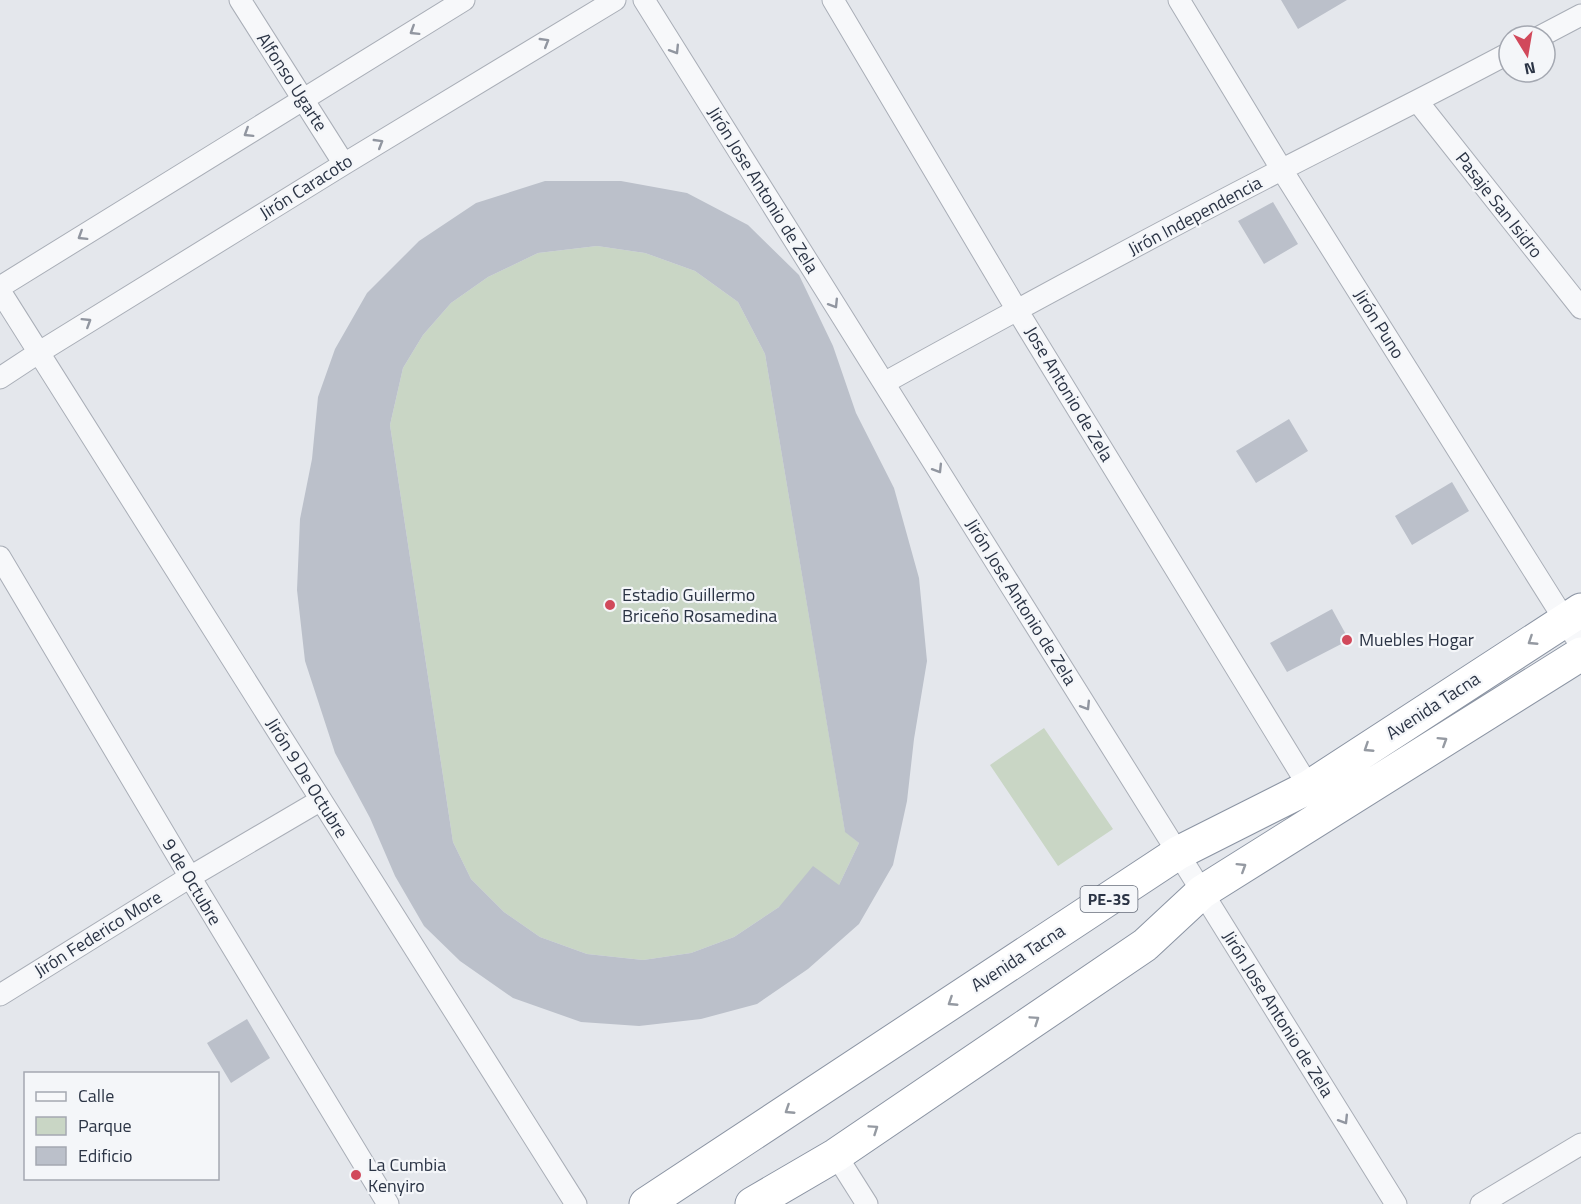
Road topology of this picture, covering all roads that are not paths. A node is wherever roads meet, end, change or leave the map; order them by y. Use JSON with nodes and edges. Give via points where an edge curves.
{"nodes":[{"id":1,"x":240,"y":0,"type":"edge"},
{"id":2,"x":464,"y":0,"type":"edge"},
{"id":3,"x":615,"y":0,"type":"edge"},
{"id":4,"x":644,"y":0,"type":"edge"},
{"id":5,"x":833,"y":0,"type":"edge"},
{"id":6,"x":1179,"y":0,"type":"edge"},
{"id":7,"x":1581,"y":15,"type":"edge"},
{"id":8,"x":1557,"y":28,"type":"edge"},
{"id":9,"x":1497,"y":59,"type":"edge"},
{"id":10,"x":303,"y":99,"type":"junction"},
{"id":11,"x":1418,"y":102,"type":"junction"},
{"id":12,"x":344,"y":164,"type":"junction"},
{"id":13,"x":1282,"y":170,"type":"junction"},
{"id":14,"x":0,"y":287,"type":"edge"},
{"id":15,"x":0,"y":291,"type":"edge"},
{"id":16,"x":1581,"y":308,"type":"edge"},
{"id":17,"x":1017,"y":310,"type":"junction"},
{"id":18,"x":38,"y":353,"type":"junction"},
{"id":19,"x":0,"y":378,"type":"edge"},
{"id":20,"x":884,"y":383,"type":"junction"},
{"id":21,"x":0,"y":557,"type":"edge"},
{"id":22,"x":1575,"y":626,"type":"edge"},
{"id":23,"x":1581,"y":654,"type":"edge"},
{"id":24,"x":1308,"y":787,"type":"junction"},
{"id":25,"x":321,"y":800,"type":"junction"},
{"id":26,"x":1178,"y":853,"type":"junction"},
{"id":27,"x":190,"y":878,"type":"junction"},
{"id":28,"x":1202,"y":892,"type":"junction"},
{"id":29,"x":0,"y":994,"type":"edge"},
{"id":30,"x":1581,"y":1144,"type":"edge"},
{"id":31,"x":836,"y":1155,"type":"junction"},
{"id":32,"x":388,"y":1204,"type":"edge"},
{"id":33,"x":576,"y":1204,"type":"edge"},
{"id":34,"x":646,"y":1204,"type":"edge"},
{"id":35,"x":753,"y":1204,"type":"edge"},
{"id":36,"x":867,"y":1204,"type":"edge"},
{"id":37,"x":1396,"y":1204,"type":"edge"},
{"id":38,"x":1481,"y":1204,"type":"edge"}],
"edges":[{"from":1,"to":10,"type":"street","name":"Alfonso Ugarte"},
{"from":2,"to":10,"type":"street","one_way":true},
{"from":12,"to":3,"type":"street","name":"Jirón Caracoto","one_way":true},
{"from":4,"to":20,"type":"street","name":"Jirón Jose Antonio de Zela","one_way":true},
{"from":5,"to":17,"type":"street","name":"Jose Antonio de Zela"},
{"from":6,"to":13,"type":"street","name":"Jirón Puno"},
{"from":7,"to":8,"type":"street"},
{"from":9,"to":11,"type":"street","name":"Jirón Independencia"},
{"from":10,"to":12,"type":"street","name":"Alfonso Ugarte"},
{"from":10,"to":14,"type":"street","one_way":true},
{"from":11,"to":13,"type":"street","name":"Jirón Independencia"},
{"from":11,"to":16,"type":"street","name":"Pasaje San Isidro"},
{"from":18,"to":12,"type":"street","name":"Jirón Caracoto","one_way":true},
{"from":13,"to":17,"type":"street","name":"Jirón Independencia"},
{"from":13,"to":22,"type":"street","name":"Jirón Puno"},
{"from":15,"to":18,"type":"street","name":"Jirón 9 De Octubre"},
{"from":17,"to":20,"type":"street","name":"Jirón Independencia"},
{"from":17,"to":24,"type":"street","name":"Jose Antonio de Zela"},
{"from":18,"to":19,"type":"street","name":"Jirón Caracoto"},
{"from":18,"to":25,"type":"street","name":"Jirón 9 De Octubre"},
{"from":20,"to":26,"type":"street","name":"Jirón Jose Antonio de Zela","one_way":true},
{"from":21,"to":27,"type":"street","name":"9 de Octubre"},
{"from":22,"to":24,"type":"highway","name":"Avenida Tacna","number":"PE-3S","one_way":true},
{"from":28,"to":23,"type":"highway","name":"Avenida Tacna","one_way":true},
{"from":24,"to":26,"type":"highway","name":"Avenida Tacna","number":"PE-3S"},
{"from":25,"to":27,"type":"street","name":"Jirón Federico More"},
{"from":25,"to":33,"type":"street","name":"Jirón 9 De Octubre"},
{"from":26,"to":28,"type":"street","name":"Jirón Jose Antonio de Zela"},
{"from":26,"to":34,"type":"highway","name":"Avenida Tacna","number":"PE-3S","one_way":true},
{"from":27,"to":29,"type":"street","name":"Jirón Federico More"},
{"from":27,"to":32,"type":"street","name":"9 de Octubre"},
{"from":31,"to":28,"type":"highway","name":"Avenida Tacna","one_way":true,"via":[[1145,945]]},
{"from":28,"to":37,"type":"street","name":"Jirón Jose Antonio de Zela","one_way":true},
{"from":30,"to":38,"type":"street"},
{"from":31,"to":35,"type":"highway","name":"Avenida Tacna"},
{"from":31,"to":36,"type":"street"}]}
